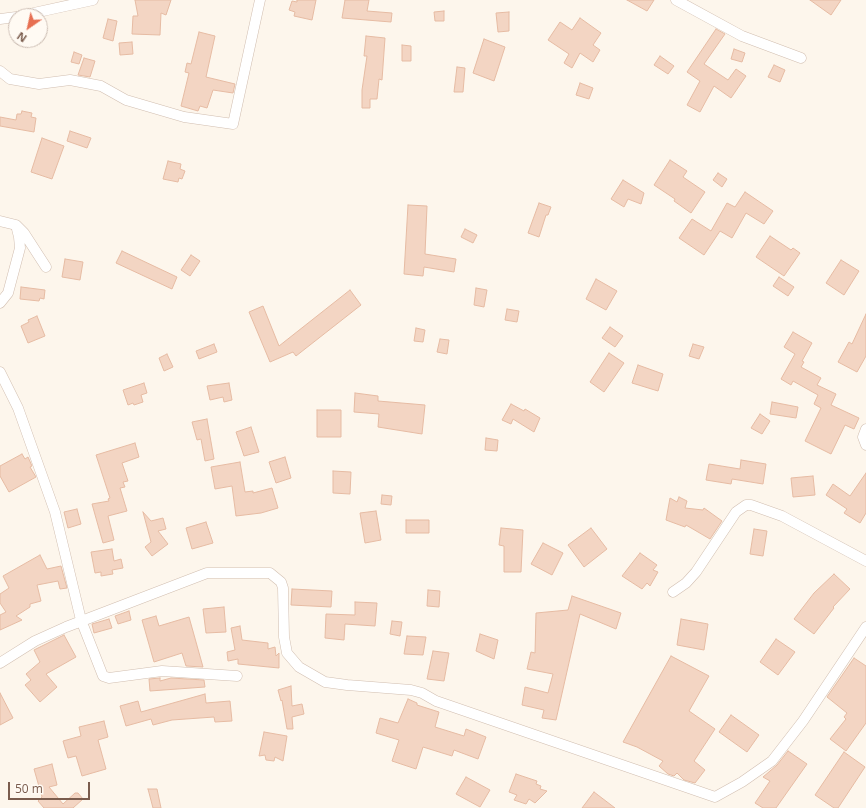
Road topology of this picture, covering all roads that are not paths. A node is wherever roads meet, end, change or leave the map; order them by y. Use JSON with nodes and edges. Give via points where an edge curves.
{"nodes":[{"id":1,"x":93,"y":0,"type":"edge"},
{"id":2,"x":260,"y":0,"type":"edge"},
{"id":3,"x":676,"y":0,"type":"edge"},
{"id":4,"x":48,"y":10,"type":"edge"},
{"id":5,"x":801,"y":58,"type":"dead end"},
{"id":6,"x":0,"y":71,"type":"edge"},
{"id":7,"x":0,"y":221,"type":"edge"},
{"id":8,"x":16,"y":226,"type":"junction"},
{"id":9,"x":46,"y":267,"type":"dead end"},
{"id":10,"x":0,"y":303,"type":"edge"},
{"id":11,"x":0,"y":372,"type":"edge"},
{"id":12,"x":866,"y":429,"type":"edge"},
{"id":13,"x":866,"y":445,"type":"edge"},
{"id":14,"x":866,"y":561,"type":"edge"},
{"id":15,"x":673,"y":592,"type":"dead end"},
{"id":16,"x":81,"y":620,"type":"junction"},
{"id":17,"x":866,"y":627,"type":"edge"},
{"id":18,"x":0,"y":662,"type":"edge"},
{"id":19,"x":237,"y":676,"type":"dead end"}],
"edges":[{"from":1,"to":4,"type":"street"},
{"from":2,"to":6,"type":"street","via":[[233,124],[184,117],[126,100],[101,86],[70,80],[39,84],[10,79]]},
{"from":3,"to":5,"type":"street","via":[[742,36]]},
{"from":7,"to":8,"type":"street"},
{"from":8,"to":9,"type":"street","via":[[31,242]]},
{"from":8,"to":10,"type":"street","via":[[20,248],[8,293]]},
{"from":11,"to":16,"type":"street","via":[[18,408],[55,512]]},
{"from":12,"to":13,"type":"street","via":[[863,437]]},
{"from":14,"to":15,"type":"street","via":[[782,516],[746,505],[736,512],[696,572],[680,589]]},
{"from":16,"to":17,"type":"street","via":[[207,573],[270,573],[281,582],[283,588],[284,637],[287,653],[299,667],[325,682],[417,692],[436,701],[715,797],[772,761],[803,721]]},
{"from":16,"to":18,"type":"street","via":[[35,640]]},
{"from":16,"to":19,"type":"street","via":[[102,674],[106,678],[162,671]]}]}
